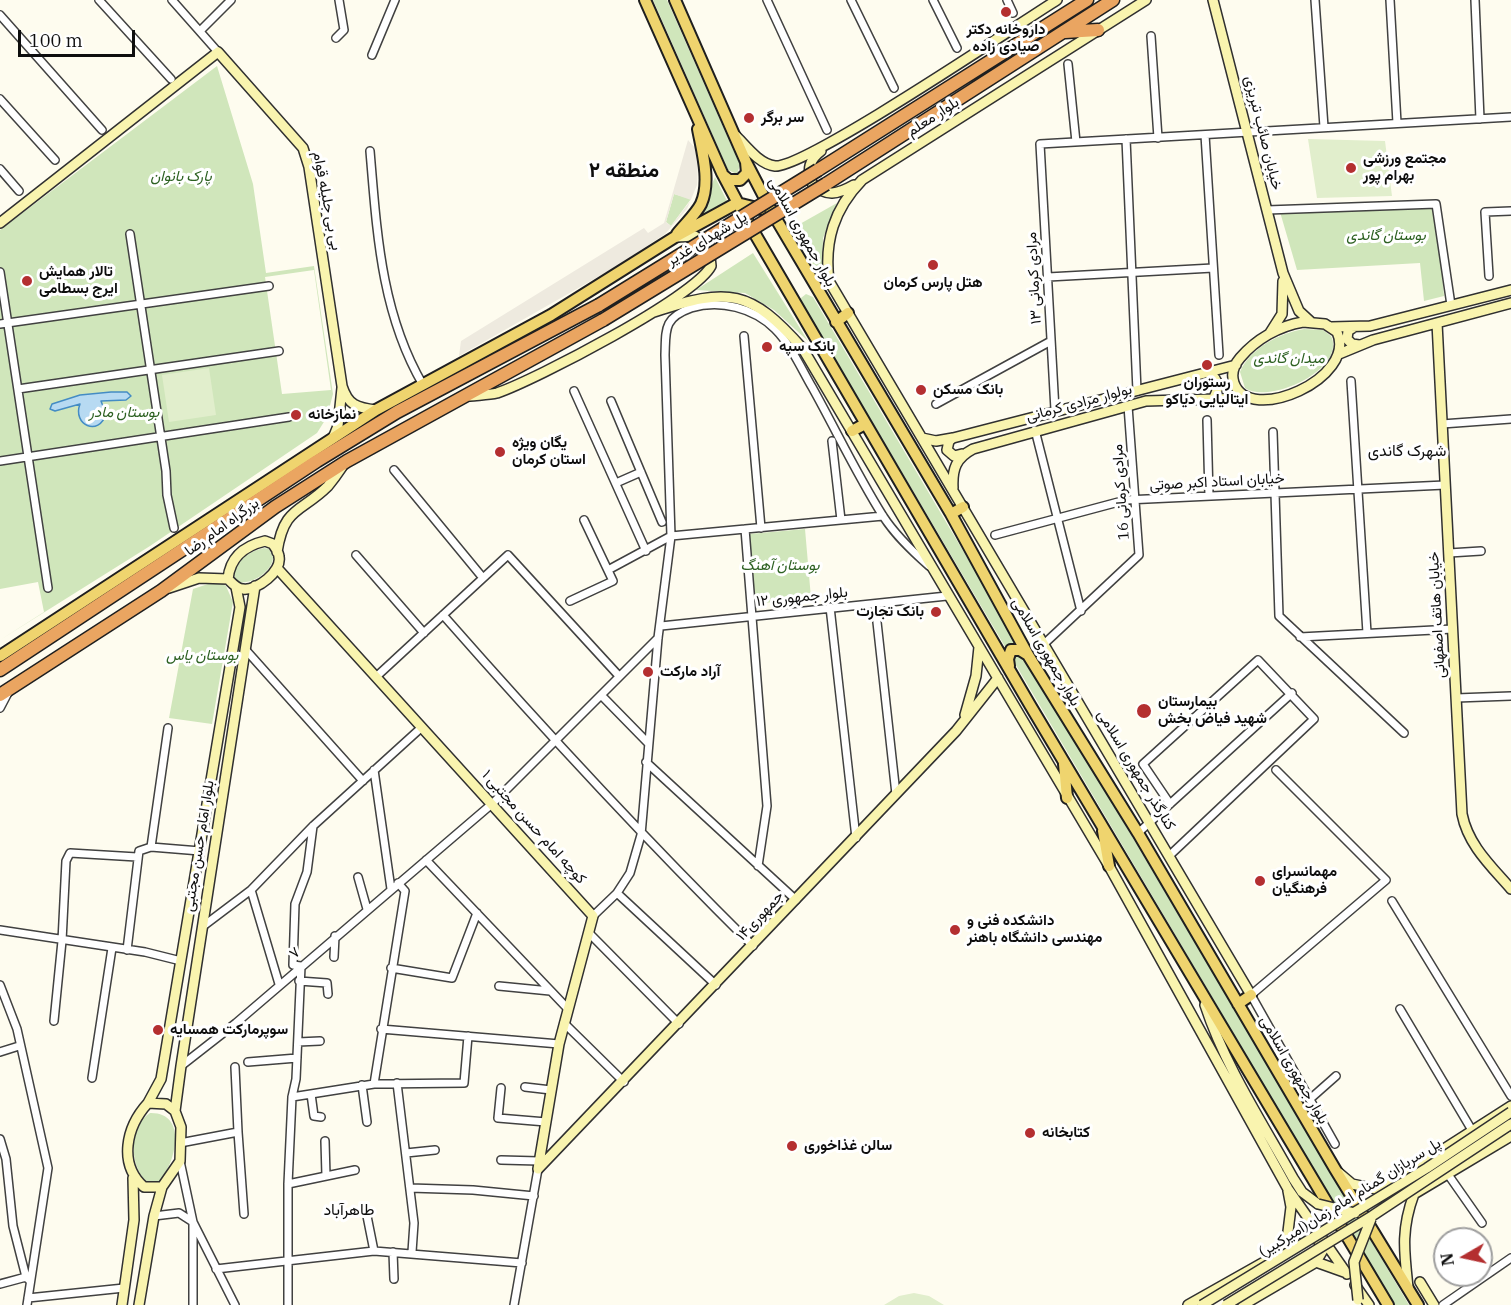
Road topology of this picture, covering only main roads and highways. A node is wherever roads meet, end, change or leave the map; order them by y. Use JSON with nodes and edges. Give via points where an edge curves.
{"nodes":[{"id":1,"x":645,"y":0,"type":"edge"},
{"id":2,"x":675,"y":0,"type":"edge"},
{"id":3,"x":1087,"y":0,"type":"edge"},
{"id":4,"x":1113,"y":0,"type":"edge"},
{"id":5,"x":1098,"y":30,"type":"road end"},
{"id":6,"x":1064,"y":32,"type":"junction"},
{"id":7,"x":694,"y":111,"type":"junction"},
{"id":8,"x":746,"y":162,"type":"junction"},
{"id":9,"x":818,"y":170,"type":"joint"},
{"id":10,"x":722,"y":173,"type":"junction"},
{"id":11,"x":826,"y":184,"type":"joint"},
{"id":12,"x":737,"y":203,"type":"junction"},
{"id":13,"x":772,"y":212,"type":"junction"},
{"id":14,"x":675,"y":237,"type":"junction"},
{"id":15,"x":848,"y":313,"type":"road end"},
{"id":16,"x":836,"y":322,"type":"junction"},
{"id":17,"x":464,"y":378,"type":"joint"},
{"id":18,"x":469,"y":396,"type":"joint"},
{"id":19,"x":865,"y":424,"type":"junction"},
{"id":20,"x":852,"y":431,"type":"road end"},
{"id":21,"x":333,"y":438,"type":"junction"},
{"id":22,"x":317,"y":460,"type":"junction"},
{"id":23,"x":963,"y":507,"type":"road end"},
{"id":24,"x":951,"y":514,"type":"junction"},
{"id":25,"x":118,"y":587,"type":"junction"},
{"id":26,"x":1028,"y":655,"type":"junction"},
{"id":27,"x":0,"y":656,"type":"edge"},
{"id":28,"x":1010,"y":667,"type":"junction"},
{"id":29,"x":0,"y":670,"type":"edge"},
{"id":30,"x":5,"y":692,"type":"edge"},
{"id":31,"x":1064,"y":761,"type":"junction"},
{"id":32,"x":1067,"y":798,"type":"road end"},
{"id":33,"x":1102,"y":825,"type":"junction"},
{"id":34,"x":1109,"y":867,"type":"road end"},
{"id":35,"x":1251,"y":995,"type":"road end"},
{"id":36,"x":1238,"y":1004,"type":"junction"},
{"id":37,"x":1388,"y":1305,"type":"edge"},
{"id":38,"x":1418,"y":1305,"type":"edge"}],
"edges":[{"from":1,"to":7,"type":"main road"},
{"from":2,"to":8,"type":"main road","name":"بلوار جمهوری اسلامی"},
{"from":3,"to":9,"type":"highway","name":"بلوار معلم"},
{"from":4,"to":6,"type":"highway","name":"بلوار معلم"},
{"from":5,"to":6,"type":"highway"},
{"from":6,"to":11,"type":"highway","name":"بلوار معلم"},
{"from":7,"to":10,"type":"main road"},
{"from":7,"to":14,"type":"main road","via":[[704,188],[701,204]]},
{"from":8,"to":10,"type":"main road","via":[[747,172],[740,180],[729,180]]},
{"from":8,"to":13,"type":"main road","name":"بلوار جمهوری اسلامی"},
{"from":9,"to":17,"type":"highway","name":"پل شهدای غدیر","bridge":true,"via":[[599,305]]},
{"from":10,"to":12,"type":"main road"},
{"from":11,"to":18,"type":"highway","name":"پل شهدای غدیر","bridge":true,"via":[[603,320]]},
{"from":12,"to":13,"type":"main road"},
{"from":12,"to":14,"type":"main road"},
{"from":12,"to":19,"type":"main road"},
{"from":13,"to":16,"type":"main road","name":"بلوار جمهوری اسلامی"},
{"from":14,"to":21,"type":"main road","via":[[551,315],[376,410]]},
{"from":15,"to":16,"type":"main road"},
{"from":16,"to":24,"type":"main road","name":"بلوار جمهوری اسلامی"},
{"from":17,"to":22,"type":"highway","name":"بزرگراه امام رضا"},
{"from":18,"to":30,"type":"highway","name":"بزرگراه امام رضا","via":[[347,461],[275,507],[160,591]]},
{"from":19,"to":20,"type":"main road"},
{"from":19,"to":28,"type":"main road"},
{"from":21,"to":22,"type":"main road"},
{"from":21,"to":25,"type":"main road"},
{"from":22,"to":25,"type":"highway","name":"بزرگراه امام رضا"},
{"from":23,"to":24,"type":"main road"},
{"from":24,"to":26,"type":"main road","name":"بلوار جمهوری اسلامی"},
{"from":25,"to":27,"type":"main road"},
{"from":25,"to":29,"type":"highway","name":"بزرگراه امام رضا"},
{"from":26,"to":28,"type":"main road","via":[[1011,650]]},
{"from":26,"to":36,"type":"main road","name":"بلوار جمهوری اسلامی"},
{"from":28,"to":31,"type":"main road"},
{"from":31,"to":32,"type":"main road"},
{"from":31,"to":33,"type":"main road"},
{"from":33,"to":34,"type":"main road"},
{"from":33,"to":37,"type":"main road"},
{"from":35,"to":36,"type":"main road"},
{"from":36,"to":38,"type":"main road","name":"بلوار جمهوری اسلامی"}]}
